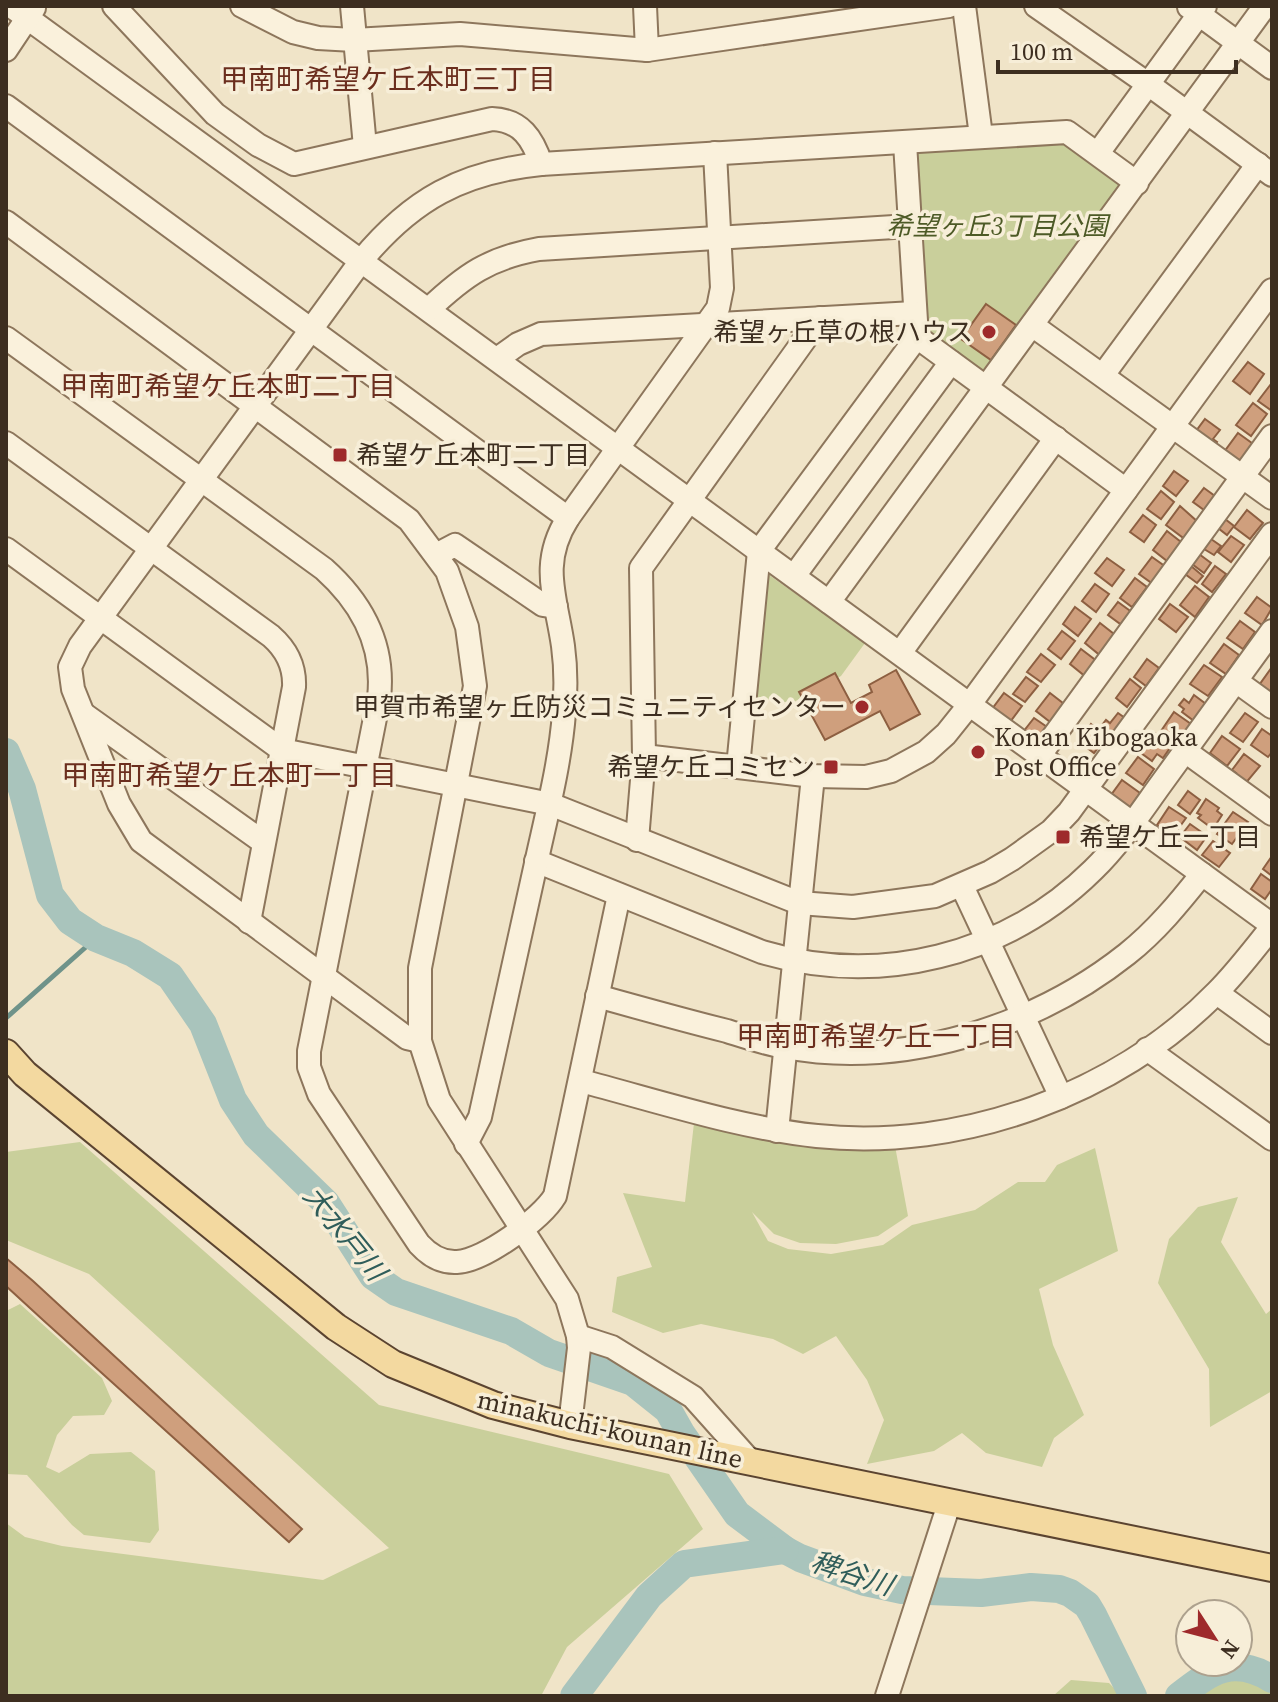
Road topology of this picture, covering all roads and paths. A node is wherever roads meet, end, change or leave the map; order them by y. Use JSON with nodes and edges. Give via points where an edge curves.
{"nodes":[{"id":1,"x":114,"y":6,"type":"edge"},
{"id":2,"x":242,"y":6,"type":"edge"},
{"id":3,"x":352,"y":6,"type":"edge"},
{"id":4,"x":645,"y":6,"type":"edge"},
{"id":5,"x":949,"y":6,"type":"edge"},
{"id":6,"x":964,"y":6,"type":"edge"},
{"id":7,"x":1036,"y":6,"type":"edge"},
{"id":8,"x":1265,"y":6,"type":"edge"},
{"id":9,"x":1197,"y":9,"type":"edge"},
{"id":10,"x":25,"y":10,"type":"edge"},
{"id":11,"x":354,"y":40,"type":"junction"},
{"id":12,"x":1238,"y":43,"type":"junction"},
{"id":13,"x":6,"y":50,"type":"edge"},
{"id":14,"x":647,"y":50,"type":"junction"},
{"id":15,"x":1272,"y":68,"type":"edge"},
{"id":16,"x":1148,"y":84,"type":"junction"},
{"id":17,"x":6,"y":106,"type":"edge"},
{"id":18,"x":1187,"y":112,"type":"junction"},
{"id":19,"x":981,"y":136,"type":"junction"},
{"id":20,"x":905,"y":143,"type":"junction"},
{"id":21,"x":365,"y":147,"type":"junction"},
{"id":22,"x":715,"y":153,"type":"junction"},
{"id":23,"x":1098,"y":153,"type":"junction"},
{"id":24,"x":541,"y":164,"type":"junction"},
{"id":25,"x":1265,"y":169,"type":"edge"},
{"id":26,"x":1137,"y":183,"type":"junction"},
{"id":27,"x":6,"y":222,"type":"edge"},
{"id":28,"x":910,"y":226,"type":"junction"},
{"id":29,"x":720,"y":238,"type":"junction"},
{"id":30,"x":361,"y":261,"type":"junction"},
{"id":31,"x":1269,"y":301,"type":"edge"},
{"id":32,"x":429,"y":309,"type":"junction"},
{"id":33,"x":914,"y":313,"type":"junction"},
{"id":34,"x":820,"y":318,"type":"junction"},
{"id":35,"x":708,"y":325,"type":"junction"},
{"id":36,"x":1032,"y":325,"type":"junction"},
{"id":37,"x":312,"y":330,"type":"junction"},
{"id":38,"x":917,"y":337,"type":"junction"},
{"id":39,"x":6,"y":338,"type":"edge"},
{"id":40,"x":497,"y":359,"type":"junction"},
{"id":41,"x":951,"y":362,"type":"junction"},
{"id":42,"x":1103,"y":375,"type":"junction"},
{"id":43,"x":986,"y":388,"type":"junction"},
{"id":44,"x":256,"y":404,"type":"junction"},
{"id":45,"x":1173,"y":425,"type":"junction"},
{"id":46,"x":1272,"y":436,"type":"edge"},
{"id":47,"x":1056,"y":438,"type":"junction"},
{"id":48,"x":6,"y":443,"type":"edge"},
{"id":49,"x":620,"y":449,"type":"junction"},
{"id":50,"x":1243,"y":477,"type":"junction"},
{"id":51,"x":202,"y":481,"type":"junction"},
{"id":52,"x":1126,"y":490,"type":"junction"},
{"id":53,"x":1272,"y":498,"type":"edge"},
{"id":54,"x":689,"y":499,"type":"junction"},
{"id":55,"x":568,"y":518,"type":"junction"},
{"id":56,"x":1272,"y":534,"type":"edge"},
{"id":57,"x":6,"y":549,"type":"edge"},
{"id":58,"x":151,"y":549,"type":"junction"},
{"id":59,"x":759,"y":551,"type":"junction"},
{"id":60,"x":436,"y":555,"type":"junction"},
{"id":61,"x":794,"y":576,"type":"junction"},
{"id":62,"x":829,"y":602,"type":"junction"},
{"id":63,"x":556,"y":607,"type":"junction"},
{"id":64,"x":101,"y":619,"type":"junction"},
{"id":65,"x":1272,"y":631,"type":"edge"},
{"id":66,"x":900,"y":653,"type":"junction"},
{"id":67,"x":1236,"y":681,"type":"junction"},
{"id":68,"x":970,"y":704,"type":"junction"},
{"id":69,"x":1272,"y":707,"type":"edge"},
{"id":70,"x":83,"y":713,"type":"junction"},
{"id":71,"x":282,"y":750,"type":"junction"},
{"id":72,"x":1185,"y":751,"type":"junction"},
{"id":73,"x":1040,"y":755,"type":"junction"},
{"id":74,"x":644,"y":756,"type":"junction"},
{"id":75,"x":738,"y":767,"type":"junction"},
{"id":76,"x":367,"y":768,"type":"junction"},
{"id":77,"x":813,"y":776,"type":"junction"},
{"id":78,"x":458,"y":785,"type":"junction"},
{"id":79,"x":1086,"y":789,"type":"junction"},
{"id":80,"x":550,"y":804,"type":"junction"},
{"id":81,"x":1272,"y":814,"type":"edge"},
{"id":82,"x":1132,"y":823,"type":"junction"},
{"id":83,"x":637,"y":840,"type":"junction"},
{"id":84,"x":263,"y":842,"type":"junction"},
{"id":85,"x":536,"y":861,"type":"junction"},
{"id":86,"x":1202,"y":874,"type":"junction"},
{"id":87,"x":962,"y":886,"type":"junction"},
{"id":88,"x":619,"y":895,"type":"junction"},
{"id":89,"x":799,"y":903,"type":"junction"},
{"id":90,"x":249,"y":922,"type":"junction"},
{"id":91,"x":1272,"y":926,"type":"edge"},
{"id":92,"x":988,"y":941,"type":"junction"},
{"id":93,"x":793,"y":962,"type":"junction"},
{"id":94,"x":325,"y":977,"type":"junction"},
{"id":95,"x":1217,"y":993,"type":"junction"},
{"id":96,"x":597,"y":996,"type":"junction"},
{"id":97,"x":1024,"y":1016,"type":"junction"},
{"id":98,"x":1272,"y":1033,"type":"edge"},
{"id":99,"x":420,"y":1041,"type":"junction"},
{"id":100,"x":786,"y":1048,"type":"junction"},
{"id":101,"x":1147,"y":1049,"type":"junction"},
{"id":102,"x":6,"y":1053,"type":"edge"},
{"id":103,"x":581,"y":1081,"type":"junction"},
{"id":104,"x":1061,"y":1097,"type":"junction"},
{"id":105,"x":777,"y":1131,"type":"junction"},
{"id":106,"x":1272,"y":1139,"type":"edge"},
{"id":107,"x":466,"y":1144,"type":"junction"},
{"id":108,"x":521,"y":1228,"type":"junction"},
{"id":109,"x":578,"y":1342,"type":"junction"},
{"id":110,"x":570,"y":1425,"type":"junction"},
{"id":111,"x":752,"y":1463,"type":"junction"},
{"id":112,"x":949,"y":1504,"type":"junction"},
{"id":113,"x":1272,"y":1568,"type":"edge"},
{"id":114,"x":887,"y":1696,"type":"edge"}],
"edges":[{"from":1,"to":21,"type":"street","via":[[215,114],[258,145],[294,164]]},
{"from":2,"to":11,"type":"street","via":[[305,36]]},
{"from":3,"to":11,"type":"street"},
{"from":4,"to":14,"type":"street"},
{"from":5,"to":14,"type":"street"},
{"from":6,"to":19,"type":"street"},
{"from":7,"to":16,"type":"street"},
{"from":8,"to":12,"type":"street"},
{"from":9,"to":12,"type":"street"},
{"from":9,"to":16,"type":"street"},
{"from":10,"to":13,"type":"street"},
{"from":10,"to":30,"type":"street"},
{"from":11,"to":14,"type":"street","via":[[460,34]]},
{"from":11,"to":21,"type":"street"},
{"from":12,"to":15,"type":"street"},
{"from":12,"to":18,"type":"street"},
{"from":16,"to":18,"type":"street"},
{"from":16,"to":23,"type":"street"},
{"from":17,"to":37,"type":"street"},
{"from":18,"to":25,"type":"street"},
{"from":18,"to":26,"type":"street"},
{"from":19,"to":20,"type":"street"},
{"from":19,"to":23,"type":"street","via":[[1067,132]]},
{"from":20,"to":22,"type":"street"},
{"from":20,"to":28,"type":"street"},
{"from":21,"to":24,"type":"street","via":[[481,119],[503,119],[529,135]]},
{"from":22,"to":24,"type":"street"},
{"from":22,"to":29,"type":"street"},
{"from":23,"to":26,"type":"street"},
{"from":24,"to":30,"type":"street","via":[[487,173],[439,192],[386,231]]},
{"from":25,"to":42,"type":"street"},
{"from":26,"to":36,"type":"street"},
{"from":27,"to":44,"type":"street"},
{"from":28,"to":29,"type":"street"},
{"from":28,"to":33,"type":"street"},
{"from":29,"to":32,"type":"street","via":[[499,258],[473,271]]},
{"from":29,"to":35,"type":"street","via":[[721,298]]},
{"from":30,"to":32,"type":"street"},
{"from":30,"to":37,"type":"street"},
{"from":31,"to":45,"type":"street"},
{"from":32,"to":40,"type":"street"},
{"from":33,"to":34,"type":"street"},
{"from":33,"to":38,"type":"street"},
{"from":34,"to":35,"type":"street"},
{"from":34,"to":54,"type":"street"},
{"from":35,"to":40,"type":"street","via":[[541,334]]},
{"from":35,"to":49,"type":"street"},
{"from":36,"to":42,"type":"street"},
{"from":36,"to":43,"type":"street"},
{"from":37,"to":44,"type":"street"},
{"from":37,"to":55,"type":"street"},
{"from":38,"to":41,"type":"street"},
{"from":38,"to":59,"type":"street"},
{"from":39,"to":51,"type":"street"},
{"from":40,"to":49,"type":"street"},
{"from":41,"to":43,"type":"street"},
{"from":41,"to":61,"type":"street"},
{"from":42,"to":45,"type":"street"},
{"from":43,"to":47,"type":"street"},
{"from":43,"to":62,"type":"street"},
{"from":44,"to":51,"type":"street"},
{"from":44,"to":60,"type":"street","via":[[409,520]]},
{"from":45,"to":50,"type":"street"},
{"from":45,"to":52,"type":"street"},
{"from":46,"to":50,"type":"street"},
{"from":47,"to":52,"type":"street"},
{"from":47,"to":66,"type":"street"},
{"from":48,"to":58,"type":"street"},
{"from":49,"to":54,"type":"street"},
{"from":49,"to":55,"type":"street"},
{"from":50,"to":53,"type":"street"},
{"from":50,"to":73,"type":"street"},
{"from":51,"to":58,"type":"street"},
{"from":51,"to":76,"type":"street","via":[[324,569],[359,607],[372,635],[381,684]]},
{"from":52,"to":68,"type":"street"},
{"from":54,"to":59,"type":"street"},
{"from":54,"to":74,"type":"street","via":[[641,568]]},
{"from":55,"to":63,"type":"street","via":[[551,555]]},
{"from":56,"to":79,"type":"street"},
{"from":57,"to":64,"type":"street"},
{"from":58,"to":64,"type":"street"},
{"from":58,"to":71,"type":"street","via":[[271,636],[287,655],[294,679]]},
{"from":59,"to":61,"type":"street"},
{"from":59,"to":75,"type":"street"},
{"from":60,"to":63,"type":"street","via":[[455,545],[543,605]]},
{"from":60,"to":78,"type":"street","via":[[467,627],[475,686]]},
{"from":61,"to":62,"type":"street"},
{"from":62,"to":66,"type":"street"},
{"from":63,"to":80,"type":"street","via":[[565,693]]},
{"from":64,"to":70,"type":"street","via":[[70,667]]},
{"from":64,"to":71,"type":"street"},
{"from":65,"to":67,"type":"street"},
{"from":66,"to":68,"type":"street"},
{"from":67,"to":69,"type":"street"},
{"from":67,"to":72,"type":"street"},
{"from":68,"to":73,"type":"street"},
{"from":68,"to":77,"type":"street","via":[[936,743],[891,771]]},
{"from":70,"to":84,"type":"street"},
{"from":70,"to":90,"type":"street","via":[[119,804],[141,841]]},
{"from":71,"to":76,"type":"street"},
{"from":71,"to":84,"type":"street"},
{"from":72,"to":81,"type":"street"},
{"from":72,"to":82,"type":"street"},
{"from":73,"to":79,"type":"street"},
{"from":74,"to":75,"type":"street"},
{"from":74,"to":83,"type":"street"},
{"from":75,"to":77,"type":"street"},
{"from":76,"to":78,"type":"street"},
{"from":76,"to":94,"type":"street"},
{"from":77,"to":89,"type":"street"},
{"from":78,"to":80,"type":"street"},
{"from":78,"to":99,"type":"street","via":[[420,968]]},
{"from":79,"to":82,"type":"street"},
{"from":79,"to":87,"type":"street","via":[[1051,831]]},
{"from":80,"to":83,"type":"street"},
{"from":80,"to":85,"type":"street"},
{"from":82,"to":86,"type":"street"},
{"from":82,"to":92,"type":"street","via":[[1076,886]]},
{"from":83,"to":89,"type":"street"},
{"from":84,"to":90,"type":"street"},
{"from":85,"to":88,"type":"street"},
{"from":85,"to":107,"type":"street","via":[[480,1117]]},
{"from":86,"to":91,"type":"street"},
{"from":86,"to":97,"type":"street","via":[[1130,952],[1083,986]]},
{"from":87,"to":89,"type":"street","via":[[886,904]]},
{"from":87,"to":92,"type":"street"},
{"from":88,"to":93,"type":"street"},
{"from":88,"to":96,"type":"street"},
{"from":89,"to":93,"type":"street"},
{"from":90,"to":94,"type":"street"},
{"from":91,"to":95,"type":"street"},
{"from":92,"to":93,"type":"street","via":[[939,957],[877,967]]},
{"from":92,"to":97,"type":"street"},
{"from":93,"to":100,"type":"street"},
{"from":94,"to":99,"type":"street","via":[[407,1038]]},
{"from":94,"to":108,"type":"street","via":[[309,1051],[313,1081],[419,1244],[443,1261],[463,1262]]},
{"from":95,"to":98,"type":"street"},
{"from":95,"to":101,"type":"street"},
{"from":96,"to":100,"type":"street"},
{"from":96,"to":103,"type":"street"},
{"from":97,"to":100,"type":"street","via":[[894,1050]]},
{"from":97,"to":104,"type":"street"},
{"from":99,"to":107,"type":"street","via":[[439,1100]]},
{"from":100,"to":105,"type":"street"},
{"from":101,"to":104,"type":"street"},
{"from":101,"to":106,"type":"street"},
{"from":102,"to":110,"type":"main road","name":"minakuchi-kounan line","via":[[37,1084],[348,1334],[393,1364],[493,1405]]},
{"from":103,"to":105,"type":"street"},
{"from":103,"to":108,"type":"street","via":[[558,1189],[542,1213]]},
{"from":104,"to":105,"type":"street","via":[[985,1123],[925,1135],[855,1138]]},
{"from":107,"to":108,"type":"street"},
{"from":108,"to":109,"type":"street","via":[[567,1299]]},
{"from":109,"to":110,"type":"street"},
{"from":109,"to":111,"type":"street","via":[[612,1347],[693,1397]]},
{"from":110,"to":111,"type":"main road","name":"minakuchi-kounan line"},
{"from":111,"to":112,"type":"main road","name":"minakuchi-kounan line"},
{"from":112,"to":113,"type":"main road","name":"minakuchi-kounan line"},
{"from":112,"to":114,"type":"street"}]}
